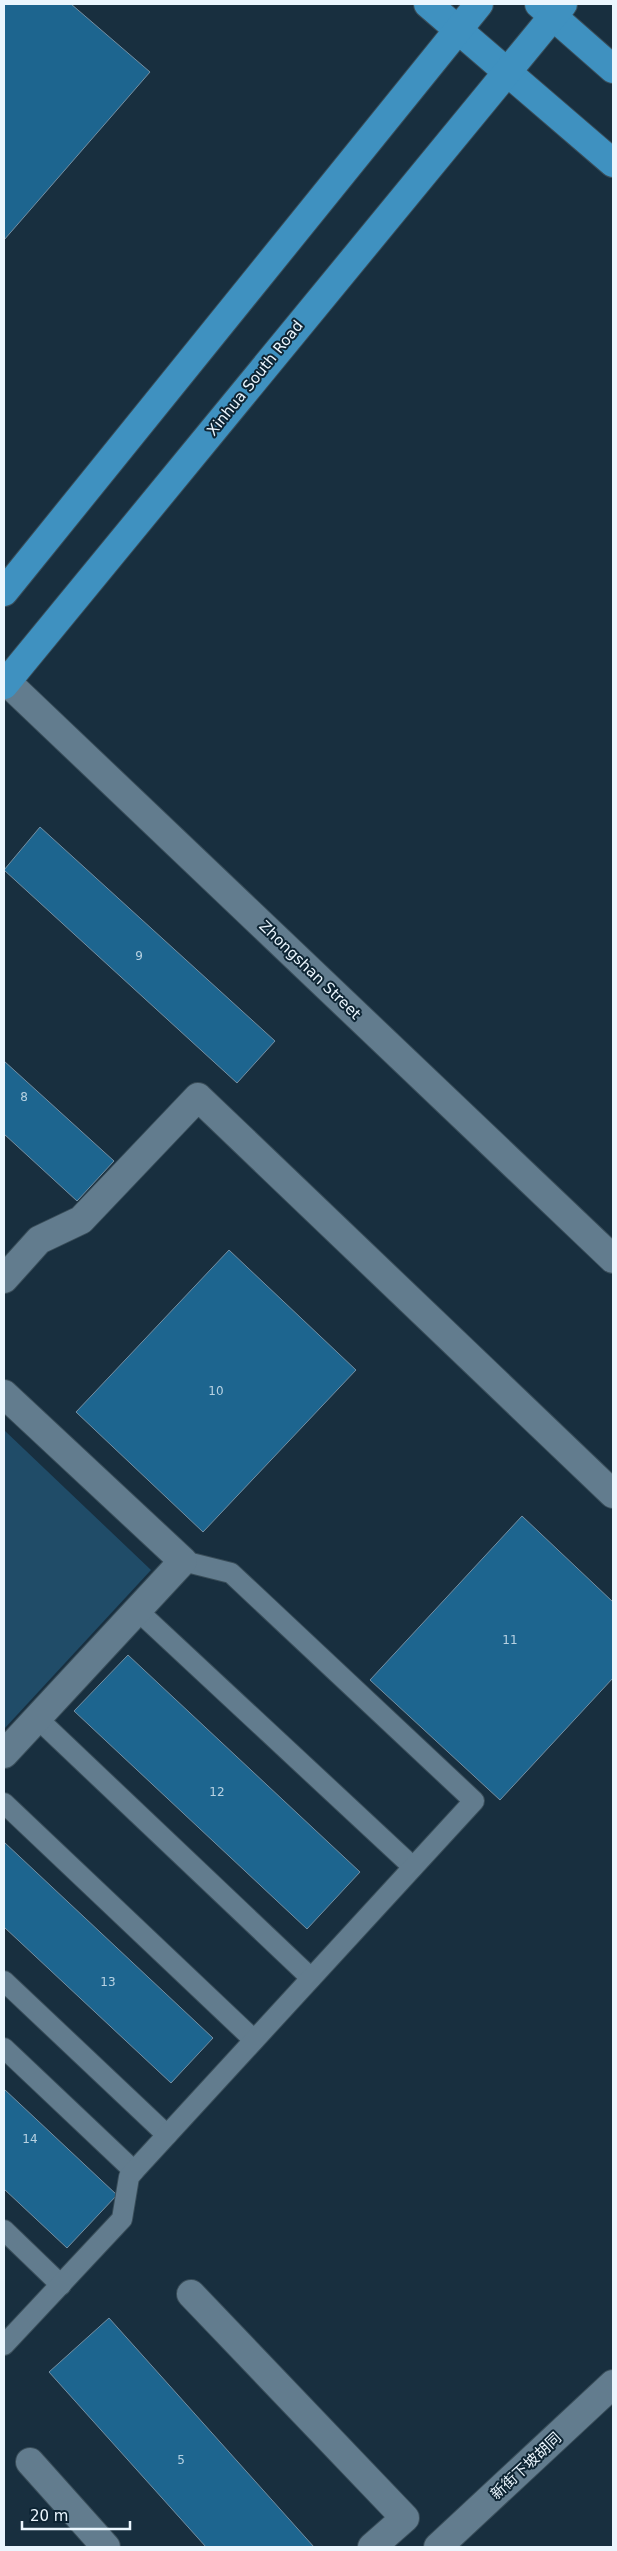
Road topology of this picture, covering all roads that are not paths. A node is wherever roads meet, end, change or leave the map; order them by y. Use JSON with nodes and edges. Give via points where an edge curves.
{"nodes":[{"id":1,"x":428,"y":4,"type":"edge"},
{"id":2,"x":479,"y":4,"type":"edge"},
{"id":3,"x":552,"y":8,"type":"edge"},
{"id":4,"x":458,"y":30,"type":"junction"},
{"id":5,"x":613,"y":69,"type":"edge"},
{"id":6,"x":506,"y":71,"type":"junction"},
{"id":7,"x":613,"y":163,"type":"edge"},
{"id":8,"x":4,"y":592,"type":"edge"},
{"id":9,"x":5,"y":683,"type":"edge"},
{"id":10,"x":613,"y":1259,"type":"edge"},
{"id":11,"x":4,"y":1279,"type":"edge"},
{"id":12,"x":4,"y":1394,"type":"edge"},
{"id":13,"x":613,"y":1494,"type":"edge"},
{"id":14,"x":182,"y":1561,"type":"junction"},
{"id":15,"x":137,"y":1610,"type":"junction"},
{"id":16,"x":36,"y":1718,"type":"junction"},
{"id":17,"x":4,"y":1754,"type":"edge"},
{"id":18,"x":4,"y":1803,"type":"edge"},
{"id":19,"x":413,"y":1867,"type":"junction"},
{"id":20,"x":311,"y":1978,"type":"junction"},
{"id":21,"x":4,"y":1981,"type":"edge"},
{"id":22,"x":254,"y":2040,"type":"junction"},
{"id":23,"x":4,"y":2048,"type":"edge"},
{"id":24,"x":167,"y":2135,"type":"junction"},
{"id":25,"x":134,"y":2171,"type":"junction"},
{"id":26,"x":4,"y":2230,"type":"edge"},
{"id":27,"x":61,"y":2284,"type":"junction"},
{"id":28,"x":191,"y":2294,"type":"dead end"},
{"id":29,"x":5,"y":2341,"type":"edge"},
{"id":30,"x":613,"y":2384,"type":"edge"},
{"id":31,"x":30,"y":2462,"type":"dead end"},
{"id":32,"x":106,"y":2547,"type":"edge"},
{"id":33,"x":372,"y":2547,"type":"edge"},
{"id":34,"x":438,"y":2547,"type":"edge"}],
"edges":[{"from":1,"to":4,"type":"main road"},
{"from":2,"to":4,"type":"main road"},
{"from":3,"to":5,"type":"main road"},
{"from":3,"to":6,"type":"main road","name":"Xinhua South Road"},
{"from":4,"to":6,"type":"main road"},
{"from":4,"to":8,"type":"main road"},
{"from":6,"to":7,"type":"main road"},
{"from":6,"to":9,"type":"main road","name":"Xinhua South Road"},
{"from":9,"to":10,"type":"street","name":"Zhongshan Street"},
{"from":11,"to":13,"type":"street","via":[[39,1240],[81,1220],[198,1097]]},
{"from":12,"to":14,"type":"street"},
{"from":14,"to":15,"type":"street"},
{"from":14,"to":19,"type":"lane","via":[[231,1573],[474,1801]]},
{"from":15,"to":16,"type":"street"},
{"from":15,"to":19,"type":"lane"},
{"from":16,"to":17,"type":"street"},
{"from":16,"to":20,"type":"lane"},
{"from":18,"to":22,"type":"lane"},
{"from":19,"to":20,"type":"lane"},
{"from":20,"to":22,"type":"lane"},
{"from":21,"to":24,"type":"lane"},
{"from":22,"to":24,"type":"lane"},
{"from":23,"to":25,"type":"lane"},
{"from":24,"to":25,"type":"lane"},
{"from":25,"to":27,"type":"lane","via":[[129,2177],[122,2219]]},
{"from":26,"to":27,"type":"lane"},
{"from":27,"to":29,"type":"lane"},
{"from":28,"to":33,"type":"street","via":[[405,2518]]},
{"from":30,"to":34,"type":"street","name":"新街下坡胡同"},
{"from":31,"to":32,"type":"street"}]}
